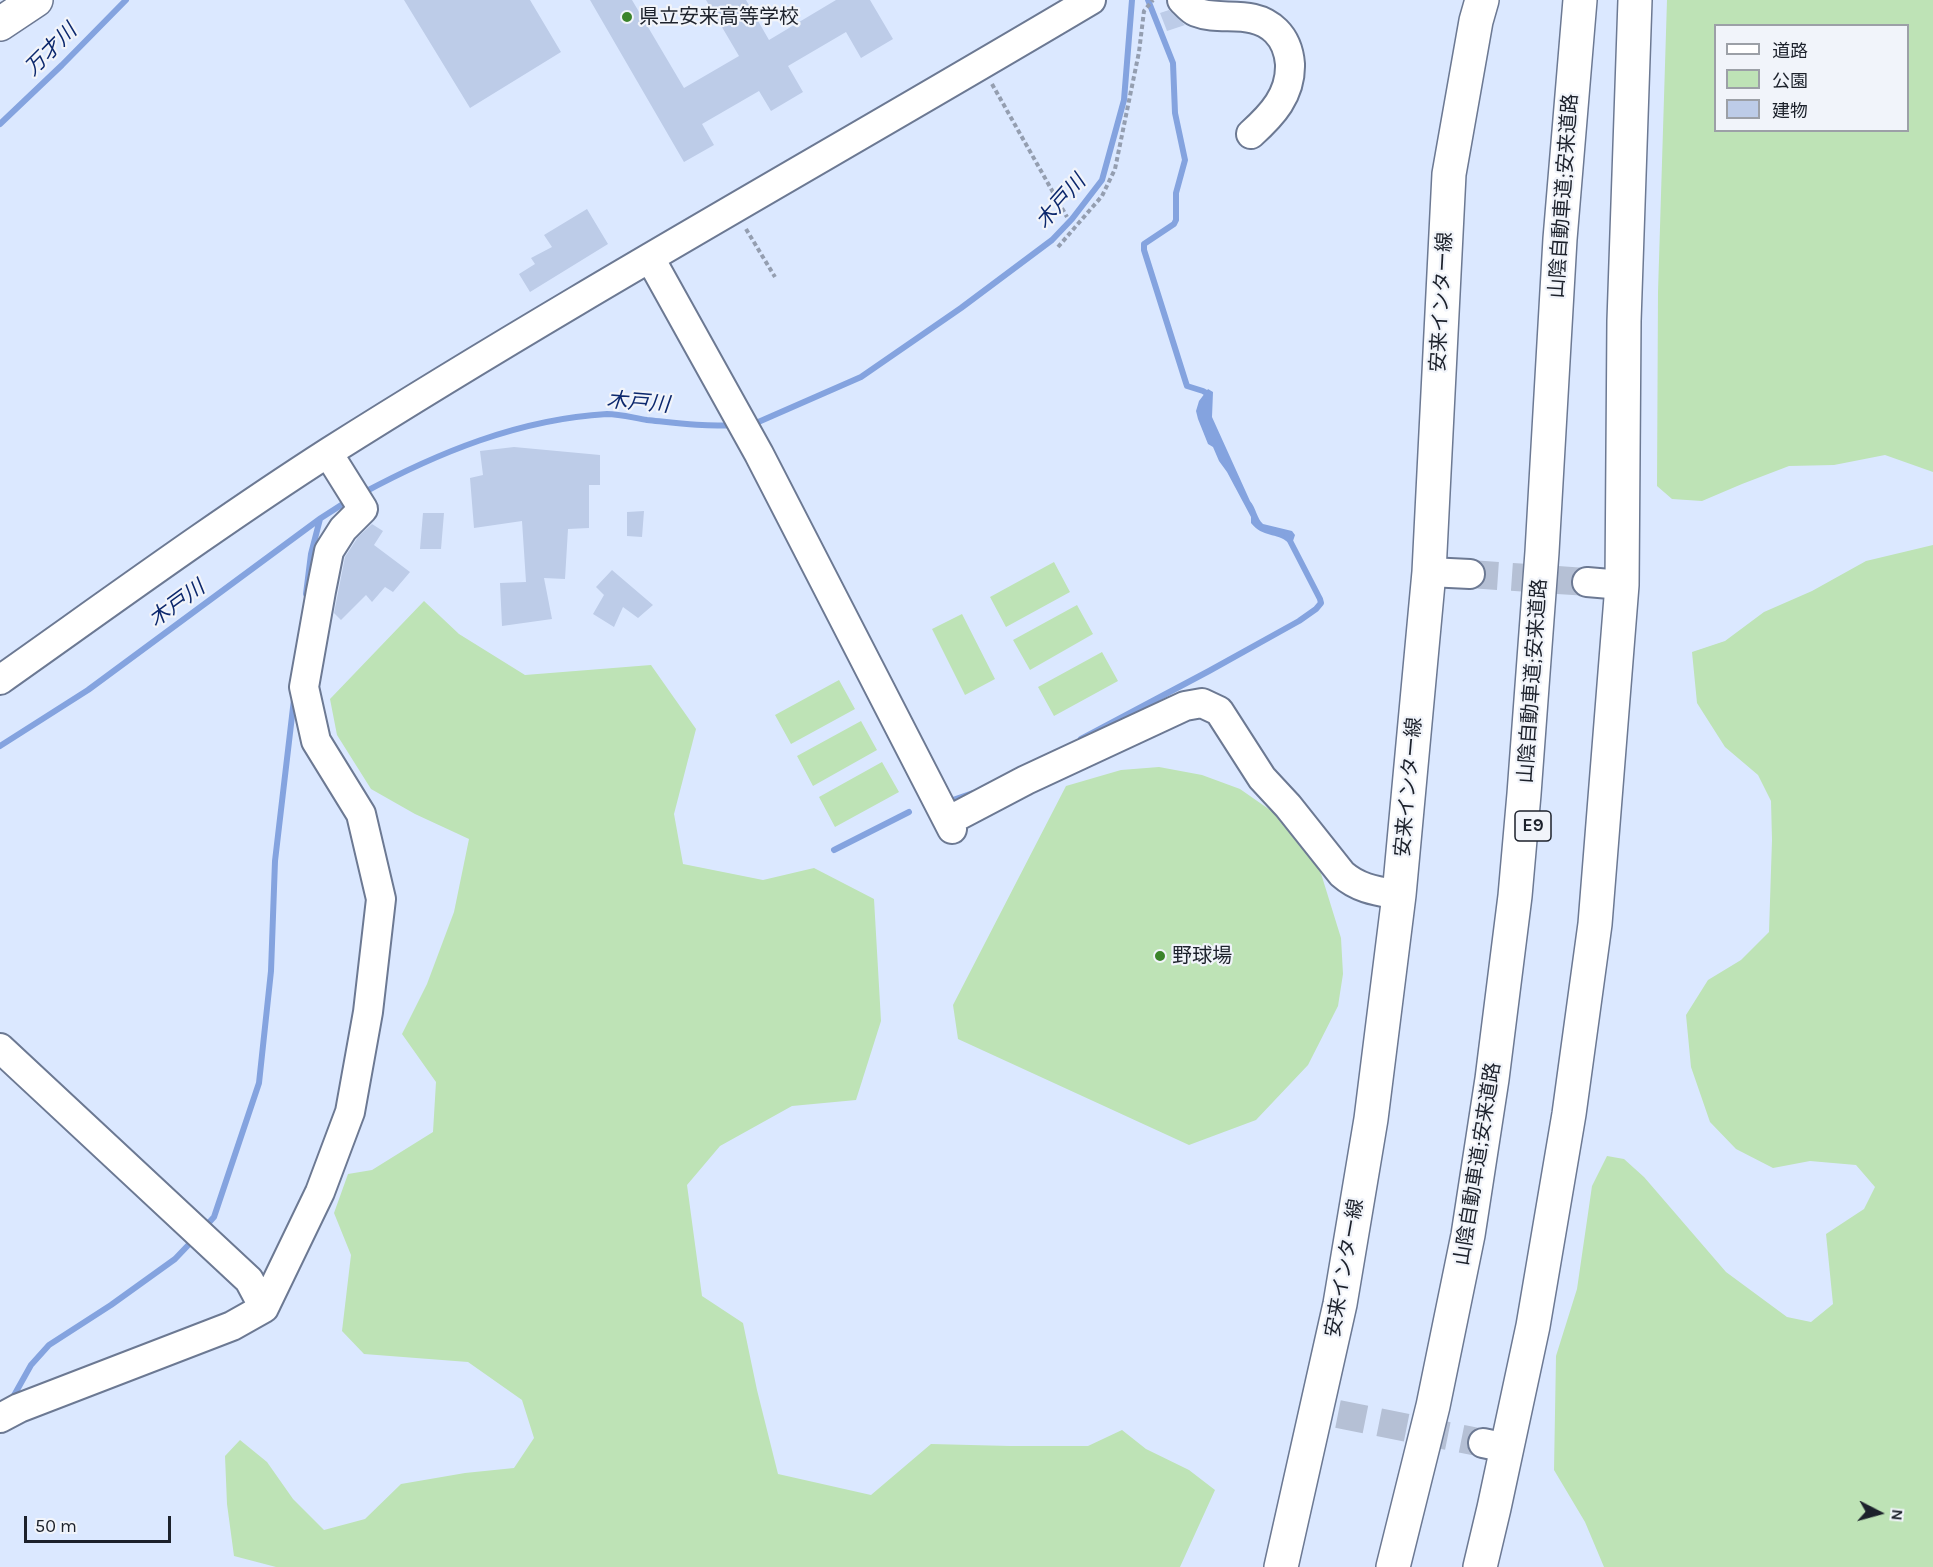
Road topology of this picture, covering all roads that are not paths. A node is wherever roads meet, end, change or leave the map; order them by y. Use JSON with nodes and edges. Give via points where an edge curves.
{"nodes":[{"id":1,"x":36,"y":0,"type":"edge"},
{"id":2,"x":1090,"y":0,"type":"edge"},
{"id":3,"x":1182,"y":0,"type":"edge"},
{"id":4,"x":1482,"y":0,"type":"edge"},
{"id":5,"x":1580,"y":0,"type":"edge"},
{"id":6,"x":1591,"y":0,"type":"edge"},
{"id":7,"x":1635,"y":0,"type":"edge"},
{"id":8,"x":0,"y":24,"type":"edge"},
{"id":9,"x":1579,"y":74,"type":"junction"},
{"id":10,"x":1251,"y":134,"type":"dead end"},
{"id":11,"x":650,"y":258,"type":"junction"},
{"id":12,"x":328,"y":453,"type":"junction"},
{"id":13,"x":1429,"y":572,"type":"junction"},
{"id":14,"x":1470,"y":574,"type":"tunnel mouth"},
{"id":15,"x":1587,"y":582,"type":"tunnel mouth"},
{"id":16,"x":1622,"y":585,"type":"junction"},
{"id":17,"x":0,"y":680,"type":"edge"},
{"id":18,"x":1399,"y":895,"type":"junction"},
{"id":19,"x":0,"y":1048,"type":"edge"},
{"id":20,"x":264,"y":1308,"type":"junction"},
{"id":21,"x":0,"y":1418,"type":"edge"},
{"id":22,"x":1428,"y":1476,"type":"junction"},
{"id":23,"x":1409,"y":1505,"type":"junction"},
{"id":24,"x":1281,"y":1567,"type":"edge"},
{"id":25,"x":1388,"y":1567,"type":"edge"},
{"id":26,"x":1393,"y":1567,"type":"edge"},
{"id":27,"x":1405,"y":1567,"type":"edge"},
{"id":28,"x":1410,"y":1567,"type":"edge"},
{"id":29,"x":1480,"y":1567,"type":"edge"}],
"edges":[{"from":1,"to":8,"type":"main road"},
{"from":2,"to":11,"type":"street"},
{"from":3,"to":10,"type":"street","via":[[1197,12],[1264,22],[1285,44],[1290,69],[1280,103]]},
{"from":4,"to":13,"type":"main road","name":"安来インター線","via":[[1449,174]]},
{"from":5,"to":9,"type":"main road","name":"山陰自動車道;安来道路","number":"E9"},
{"from":6,"to":9,"type":"main road","name":"山陰自動車道;安来道路","number":"E9"},
{"from":7,"to":16,"type":"main road","via":[[1624,321]]},
{"from":9,"to":22,"type":"main road","name":"山陰自動車道;安来道路","number":"E9","via":[[1553,564],[1521,955],[1482,1215]]},
{"from":9,"to":23,"type":"main road","name":"山陰自動車道;安来道路","number":"E9","via":[[1552,350],[1541,564],[1515,896],[1468,1235]]},
{"from":11,"to":12,"type":"street"},
{"from":11,"to":18,"type":"street","via":[[759,454],[950,825],[1026,780],[1185,706],[1202,703],[1214,707],[1222,716],[1262,778],[1342,874],[1362,888]]},
{"from":12,"to":17,"type":"street"},
{"from":12,"to":20,"type":"street","via":[[363,509],[343,529],[326,561],[304,687],[316,741],[361,814],[381,898],[371,989],[350,1112],[320,1192]]},
{"from":13,"to":14,"type":"street"},
{"from":13,"to":18,"type":"main road","name":"安来インター線"},
{"from":15,"to":16,"type":"street"},
{"from":16,"to":29,"type":"main road","via":[[1594,935],[1569,1114],[1533,1326],[1495,1445]]},
{"from":18,"to":24,"type":"main road","name":"安来インター線","via":[[1371,1119],[1340,1304],[1327,1412]]},
{"from":19,"to":20,"type":"street","via":[[249,1280]]},
{"from":20,"to":21,"type":"street","via":[[232,1326]]},
{"from":22,"to":27,"type":"main road","name":"山陰自動車道;安来道路","number":"E9"},
{"from":22,"to":28,"type":"main road"},
{"from":23,"to":25,"type":"main road"},
{"from":23,"to":26,"type":"main road","name":"山陰自動車道;安来道路","number":"E9"}]}
